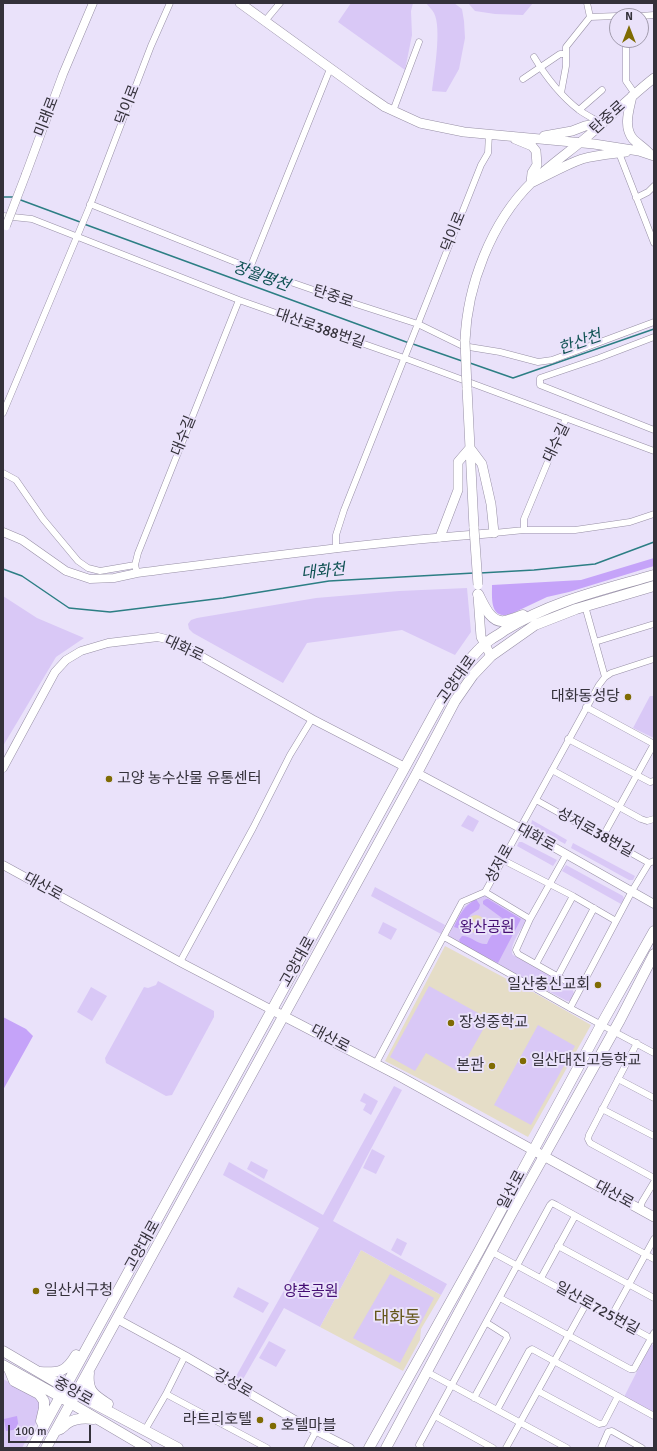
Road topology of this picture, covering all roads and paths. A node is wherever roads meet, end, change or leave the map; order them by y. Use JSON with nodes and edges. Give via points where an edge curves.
{"nodes":[{"id":1,"x":93,"y":3,"type":"edge"},
{"id":2,"x":170,"y":3,"type":"edge"},
{"id":3,"x":240,"y":3,"type":"edge"},
{"id":4,"x":280,"y":3,"type":"edge"},
{"id":5,"x":587,"y":3,"type":"edge"},
{"id":6,"x":609,"y":17,"type":"edge"},
{"id":7,"x":590,"y":18,"type":"junction"},
{"id":8,"x":265,"y":21,"type":"junction"},
{"id":9,"x":419,"y":42,"type":"dead end"},
{"id":10,"x":626,"y":48,"type":"edge"},
{"id":11,"x":566,"y":54,"type":"junction"},
{"id":12,"x":534,"y":57,"type":"dead end"},
{"id":13,"x":540,"y":67,"type":"junction"},
{"id":14,"x":330,"y":69,"type":"junction"},
{"id":15,"x":654,"y":78,"type":"edge"},
{"id":16,"x":523,"y":79,"type":"dead end"},
{"id":17,"x":602,"y":90,"type":"dead end"},
{"id":18,"x":560,"y":93,"type":"junction"},
{"id":19,"x":634,"y":95,"type":"junction"},
{"id":20,"x":579,"y":110,"type":"junction"},
{"id":21,"x":394,"y":111,"type":"junction"},
{"id":22,"x":601,"y":123,"type":"junction"},
{"id":23,"x":489,"y":134,"type":"junction"},
{"id":24,"x":508,"y":136,"type":"junction"},
{"id":25,"x":532,"y":138,"type":"junction"},
{"id":26,"x":579,"y":143,"type":"junction"},
{"id":27,"x":639,"y":151,"type":"junction"},
{"id":28,"x":618,"y":153,"type":"junction"},
{"id":29,"x":653,"y":155,"type":"edge"},
{"id":30,"x":531,"y":183,"type":"junction"},
{"id":31,"x":654,"y":186,"type":"edge"},
{"id":32,"x":636,"y":198,"type":"junction"},
{"id":33,"x":90,"y":206,"type":"junction"},
{"id":34,"x":3,"y":216,"type":"edge"},
{"id":35,"x":4,"y":229,"type":"edge"},
{"id":36,"x":77,"y":234,"type":"junction"},
{"id":37,"x":654,"y":243,"type":"edge"},
{"id":38,"x":250,"y":268,"type":"junction"},
{"id":39,"x":239,"y":300,"type":"junction"},
{"id":40,"x":654,"y":322,"type":"edge"},
{"id":41,"x":417,"y":327,"type":"junction"},
{"id":42,"x":654,"y":337,"type":"edge"},
{"id":43,"x":464,"y":344,"type":"junction"},
{"id":44,"x":405,"y":356,"type":"junction"},
{"id":45,"x":3,"y":413,"type":"edge"},
{"id":46,"x":566,"y":418,"type":"junction"},
{"id":47,"x":654,"y":430,"type":"edge"},
{"id":48,"x":470,"y":448,"type":"junction"},
{"id":49,"x":654,"y":451,"type":"edge"},
{"id":50,"x":3,"y":473,"type":"edge"},
{"id":51,"x":654,"y":514,"type":"edge"},
{"id":52,"x":524,"y":530,"type":"junction"},
{"id":53,"x":3,"y":532,"type":"edge"},
{"id":54,"x":494,"y":533,"type":"junction"},
{"id":55,"x":440,"y":537,"type":"junction"},
{"id":56,"x":336,"y":549,"type":"junction"},
{"id":57,"x":136,"y":569,"type":"junction"},
{"id":58,"x":654,"y":574,"type":"edge"},
{"id":59,"x":654,"y":586,"type":"edge"},
{"id":60,"x":478,"y":589,"type":"junction"},
{"id":61,"x":585,"y":606,"type":"junction"},
{"id":62,"x":544,"y":609,"type":"junction"},
{"id":63,"x":654,"y":624,"type":"edge"},
{"id":64,"x":595,"y":642,"type":"junction"},
{"id":65,"x":485,"y":644,"type":"junction"},
{"id":66,"x":491,"y":656,"type":"junction"},
{"id":67,"x":654,"y":660,"type":"edge"},
{"id":68,"x":605,"y":677,"type":"junction"},
{"id":69,"x":586,"y":707,"type":"junction"},
{"id":70,"x":312,"y":719,"type":"junction"},
{"id":71,"x":568,"y":739,"type":"junction"},
{"id":72,"x":654,"y":744,"type":"edge"},
{"id":73,"x":405,"y":767,"type":"junction"},
{"id":74,"x":3,"y":768,"type":"edge"},
{"id":75,"x":552,"y":770,"type":"junction"},
{"id":76,"x":417,"y":773,"type":"junction"},
{"id":77,"x":637,"y":776,"type":"junction"},
{"id":78,"x":654,"y":781,"type":"edge"},
{"id":79,"x":536,"y":800,"type":"junction"},
{"id":80,"x":619,"y":806,"type":"junction"},
{"id":81,"x":654,"y":819,"type":"edge"},
{"id":82,"x":520,"y":828,"type":"junction"},
{"id":83,"x":602,"y":838,"type":"junction"},
{"id":84,"x":566,"y":855,"type":"junction"},
{"id":85,"x":503,"y":860,"type":"junction"},
{"id":86,"x":651,"y":862,"type":"edge"},
{"id":87,"x":3,"y":865,"type":"edge"},
{"id":88,"x":549,"y":884,"type":"junction"},
{"id":89,"x":632,"y":891,"type":"junction"},
{"id":90,"x":485,"y":892,"type":"junction"},
{"id":91,"x":573,"y":896,"type":"junction"},
{"id":92,"x":654,"y":904,"type":"edge"},
{"id":93,"x":594,"y":908,"type":"junction"},
{"id":94,"x":530,"y":919,"type":"junction"},
{"id":95,"x":616,"y":921,"type":"junction"},
{"id":96,"x":654,"y":931,"type":"edge"},
{"id":97,"x":444,"y":937,"type":"junction"},
{"id":98,"x":654,"y":954,"type":"edge"},
{"id":99,"x":180,"y":962,"type":"junction"},
{"id":100,"x":536,"y":964,"type":"junction"},
{"id":101,"x":558,"y":976,"type":"junction"},
{"id":102,"x":580,"y":989,"type":"junction"},
{"id":103,"x":570,"y":1008,"type":"junction"},
{"id":104,"x":272,"y":1010,"type":"junction"},
{"id":105,"x":284,"y":1015,"type":"junction"},
{"id":106,"x":601,"y":1025,"type":"junction"},
{"id":107,"x":613,"y":1031,"type":"junction"},
{"id":108,"x":637,"y":1043,"type":"junction"},
{"id":109,"x":654,"y":1053,"type":"edge"},
{"id":110,"x":376,"y":1063,"type":"junction"},
{"id":111,"x":618,"y":1079,"type":"junction"},
{"id":112,"x":654,"y":1098,"type":"edge"},
{"id":113,"x":602,"y":1109,"type":"junction"},
{"id":114,"x":654,"y":1136,"type":"edge"},
{"id":115,"x":533,"y":1150,"type":"junction"},
{"id":116,"x":543,"y":1156,"type":"junction"},
{"id":117,"x":654,"y":1178,"type":"edge"},
{"id":118,"x":654,"y":1182,"type":"edge"},
{"id":119,"x":640,"y":1209,"type":"junction"},
{"id":120,"x":575,"y":1216,"type":"junction"},
{"id":121,"x":654,"y":1217,"type":"edge"},
{"id":122,"x":654,"y":1239,"type":"edge"},
{"id":123,"x":558,"y":1246,"type":"junction"},
{"id":124,"x":492,"y":1252,"type":"junction"},
{"id":125,"x":646,"y":1254,"type":"junction"},
{"id":126,"x":654,"y":1259,"type":"edge"},
{"id":127,"x":517,"y":1266,"type":"junction"},
{"id":128,"x":541,"y":1278,"type":"junction"},
{"id":129,"x":629,"y":1284,"type":"junction"},
{"id":130,"x":500,"y":1298,"type":"junction"},
{"id":131,"x":654,"y":1298,"type":"edge"},
{"id":132,"x":586,"y":1304,"type":"junction"},
{"id":133,"x":611,"y":1317,"type":"junction"},
{"id":134,"x":117,"y":1319,"type":"junction"},
{"id":135,"x":488,"y":1321,"type":"junction"},
{"id":136,"x":568,"y":1336,"type":"junction"},
{"id":137,"x":653,"y":1337,"type":"edge"},
{"id":138,"x":86,"y":1349,"type":"junction"},
{"id":139,"x":3,"y":1351,"type":"edge"},
{"id":140,"x":185,"y":1356,"type":"junction"},
{"id":141,"x":554,"y":1361,"type":"junction"},
{"id":142,"x":6,"y":1367,"type":"edge"},
{"id":143,"x":89,"y":1370,"type":"junction"},
{"id":144,"x":38,"y":1372,"type":"junction"},
{"id":145,"x":427,"y":1372,"type":"junction"},
{"id":146,"x":451,"y":1385,"type":"junction"},
{"id":147,"x":65,"y":1387,"type":"junction"},
{"id":148,"x":538,"y":1391,"type":"junction"},
{"id":149,"x":76,"y":1394,"type":"junction"},
{"id":150,"x":166,"y":1394,"type":"junction"},
{"id":151,"x":618,"y":1396,"type":"junction"},
{"id":152,"x":60,"y":1397,"type":"junction"},
{"id":153,"x":474,"y":1398,"type":"junction"},
{"id":154,"x":71,"y":1404,"type":"junction"},
{"id":155,"x":497,"y":1410,"type":"junction"},
{"id":156,"x":116,"y":1415,"type":"junction"},
{"id":157,"x":435,"y":1416,"type":"junction"},
{"id":158,"x":654,"y":1416,"type":"edge"},
{"id":159,"x":96,"y":1419,"type":"junction"},
{"id":160,"x":520,"y":1423,"type":"junction"},
{"id":161,"x":44,"y":1427,"type":"junction"},
{"id":162,"x":145,"y":1430,"type":"junction"},
{"id":163,"x":56,"y":1431,"type":"junction"},
{"id":164,"x":316,"y":1431,"type":"junction"},
{"id":165,"x":140,"y":1446,"type":"edge"},
{"id":166,"x":420,"y":1447,"type":"edge"},
{"id":167,"x":32,"y":1448,"type":"edge"},
{"id":168,"x":46,"y":1448,"type":"edge"},
{"id":169,"x":178,"y":1448,"type":"edge"},
{"id":170,"x":267,"y":1448,"type":"edge"},
{"id":171,"x":307,"y":1448,"type":"edge"},
{"id":172,"x":350,"y":1448,"type":"edge"},
{"id":173,"x":369,"y":1448,"type":"edge"},
{"id":174,"x":386,"y":1448,"type":"edge"},
{"id":175,"x":493,"y":1448,"type":"edge"},
{"id":176,"x":506,"y":1448,"type":"edge"},
{"id":177,"x":566,"y":1448,"type":"edge"},
{"id":178,"x":600,"y":1448,"type":"edge"},
{"id":179,"x":642,"y":1448,"type":"edge"}],
"edges":[{"from":1,"to":35,"type":"street","name":"미래로","bridge":true},
{"from":2,"to":33,"type":"street","name":"덕이로"},
{"from":3,"to":8,"type":"main road"},
{"from":4,"to":8,"type":"street"},
{"from":5,"to":7,"type":"street"},
{"from":6,"to":7,"type":"street"},
{"from":7,"to":11,"type":"street","via":[[566,47]]},
{"from":8,"to":14,"type":"main road"},
{"from":9,"to":21,"type":"street"},
{"from":10,"to":19,"type":"street","name":"탄중로","via":[[626,81]]},
{"from":11,"to":13,"type":"street","via":[[560,54]]},
{"from":11,"to":18,"type":"street"},
{"from":12,"to":13,"type":"street"},
{"from":13,"to":16,"type":"street"},
{"from":13,"to":18,"type":"street"},
{"from":14,"to":21,"type":"main road"},
{"from":14,"to":38,"type":"street"},
{"from":15,"to":19,"type":"main road","name":"탄중로"},
{"from":17,"to":20,"type":"street"},
{"from":18,"to":20,"type":"street"},
{"from":19,"to":22,"type":"main road","name":"탄중로"},
{"from":19,"to":29,"type":"main road","via":[[627,129],[634,139]]},
{"from":20,"to":22,"type":"street"},
{"from":21,"to":23,"type":"main road","via":[[420,123]]},
{"from":22,"to":25,"type":"main road"},
{"from":22,"to":26,"type":"main road","name":"탄중로"},
{"from":23,"to":24,"type":"main road"},
{"from":23,"to":41,"type":"street","name":"덕이로","via":[[488,153]]},
{"from":24,"to":25,"type":"main road"},
{"from":24,"to":30,"type":"main road","via":[[532,146],[536,151],[537,165],[532,173]]},
{"from":25,"to":26,"type":"main road"},
{"from":26,"to":27,"type":"main road"},
{"from":26,"to":30,"type":"main road","name":"탄중로"},
{"from":27,"to":28,"type":"main road"},
{"from":27,"to":29,"type":"main road"},
{"from":28,"to":30,"type":"main road","via":[[583,159]]},
{"from":28,"to":32,"type":"street"},
{"from":30,"to":43,"type":"main road","name":"탄중로","via":[[508,210],[476,275],[469,303]]},
{"from":31,"to":32,"type":"street"},
{"from":32,"to":37,"type":"street"},
{"from":33,"to":36,"type":"street","name":"덕이로"},
{"from":33,"to":38,"type":"street","name":"탄중로"},
{"from":34,"to":36,"type":"street","name":"대산로388번길","via":[[32,219]]},
{"from":36,"to":39,"type":"street","name":"대산로388번길"},
{"from":36,"to":45,"type":"street"},
{"from":38,"to":41,"type":"street","name":"탄중로"},
{"from":39,"to":44,"type":"street","name":"대산로388번길"},
{"from":39,"to":57,"type":"street","name":"대수길","via":[[138,554]]},
{"from":40,"to":43,"type":"street","via":[[552,360],[538,362]]},
{"from":41,"to":43,"type":"street","name":"탄중로"},
{"from":41,"to":44,"type":"street","name":"덕이로"},
{"from":42,"to":47,"type":"street","via":[[540,378],[540,385]]},
{"from":43,"to":48,"type":"main road","bridge":true},
{"from":44,"to":46,"type":"street","name":"대산로388번길"},
{"from":44,"to":56,"type":"street","via":[[344,510],[336,535]]},
{"from":46,"to":49,"type":"street","name":"대수길"},
{"from":46,"to":52,"type":"street","name":"대수길","via":[[524,519]]},
{"from":48,"to":54,"type":"main road","via":[[482,464],[491,504]]},
{"from":48,"to":55,"type":"main road","via":[[458,462],[458,490]]},
{"from":48,"to":60,"type":"main road","bridge":true},
{"from":50,"to":57,"type":"street","via":[[16,480],[43,519],[78,561],[88,568],[100,570]]},
{"from":51,"to":52,"type":"street","via":[[630,522],[575,530]]},
{"from":52,"to":54,"type":"street"},
{"from":53,"to":57,"type":"street","via":[[22,540],[66,570],[90,578],[114,578]]},
{"from":54,"to":55,"type":"street"},
{"from":55,"to":56,"type":"street"},
{"from":56,"to":57,"type":"street"},
{"from":58,"to":62,"type":"main road","name":"고양대로"},
{"from":59,"to":61,"type":"main road","name":"고양대로"},
{"from":60,"to":62,"type":"main road","via":[[491,616],[500,621]]},
{"from":60,"to":65,"type":"main road","via":[[481,637]]},
{"from":61,"to":64,"type":"street"},
{"from":61,"to":66,"type":"main road","name":"고양대로","via":[[535,625]]},
{"from":62,"to":65,"type":"main road","name":"고양대로","via":[[523,619]]},
{"from":63,"to":64,"type":"street"},
{"from":64,"to":68,"type":"street"},
{"from":65,"to":66,"type":"main road"},
{"from":65,"to":73,"type":"main road","name":"고양대로","via":[[445,694]]},
{"from":66,"to":76,"type":"main road","name":"고양대로","via":[[473,675],[455,701]]},
{"from":67,"to":68,"type":"street"},
{"from":68,"to":69,"type":"street","name":"성저로"},
{"from":69,"to":71,"type":"street","name":"성저로"},
{"from":69,"to":72,"type":"street"},
{"from":70,"to":73,"type":"street","name":"대화로"},
{"from":70,"to":74,"type":"street","name":"대화로","via":[[174,641],[158,637],[108,643],[81,651],[66,660],[55,672]]},
{"from":70,"to":99,"type":"street","via":[[290,755],[254,828]]},
{"from":71,"to":75,"type":"street","name":"성저로"},
{"from":71,"to":77,"type":"street"},
{"from":72,"to":77,"type":"street"},
{"from":73,"to":104,"type":"main road","name":"고양대로"},
{"from":75,"to":79,"type":"street","name":"성저로"},
{"from":75,"to":80,"type":"street"},
{"from":76,"to":82,"type":"street","name":"대화로"},
{"from":76,"to":105,"type":"main road","name":"고양대로"},
{"from":77,"to":78,"type":"street","via":[[650,782]]},
{"from":77,"to":80,"type":"street"},
{"from":79,"to":82,"type":"street","name":"성저로"},
{"from":79,"to":83,"type":"street","name":"성저로38번길"},
{"from":80,"to":81,"type":"street","via":[[641,819]]},
{"from":80,"to":83,"type":"street"},
{"from":82,"to":84,"type":"street","name":"대화로"},
{"from":82,"to":85,"type":"street","name":"성저로"},
{"from":83,"to":86,"type":"street","name":"성저로38번길"},
{"from":84,"to":88,"type":"street"},
{"from":84,"to":89,"type":"street","name":"대화로"},
{"from":85,"to":88,"type":"street"},
{"from":85,"to":90,"type":"street","name":"성저로"},
{"from":86,"to":89,"type":"street"},
{"from":87,"to":99,"type":"street","name":"대산로"},
{"from":88,"to":91,"type":"street"},
{"from":88,"to":94,"type":"street"},
{"from":89,"to":92,"type":"street","name":"대화로"},
{"from":89,"to":95,"type":"street"},
{"from":90,"to":94,"type":"street"},
{"from":90,"to":97,"type":"street","name":"성저로","via":[[462,902]]},
{"from":91,"to":93,"type":"street"},
{"from":91,"to":100,"type":"street"},
{"from":93,"to":95,"type":"street"},
{"from":93,"to":101,"type":"street"},
{"from":94,"to":100,"type":"street","via":[[516,950],[518,954]]},
{"from":95,"to":102,"type":"street"},
{"from":96,"to":106,"type":"main road","name":"일산로"},
{"from":97,"to":103,"type":"street"},
{"from":97,"to":110,"type":"street","name":"성저로"},
{"from":98,"to":107,"type":"main road","name":"일산로"},
{"from":99,"to":104,"type":"street","name":"대산로"},
{"from":100,"to":101,"type":"street"},
{"from":101,"to":102,"type":"street"},
{"from":102,"to":103,"type":"street"},
{"from":103,"to":106,"type":"street"},
{"from":104,"to":105,"type":"main road","name":"대산로"},
{"from":104,"to":138,"type":"main road","name":"고양대로"},
{"from":105,"to":110,"type":"main road","name":"대산로"},
{"from":105,"to":134,"type":"main road","name":"고양대로"},
{"from":106,"to":107,"type":"street"},
{"from":106,"to":115,"type":"main road","name":"일산로"},
{"from":107,"to":108,"type":"street"},
{"from":107,"to":116,"type":"main road","name":"일산로"},
{"from":108,"to":109,"type":"street"},
{"from":108,"to":111,"type":"street"},
{"from":110,"to":115,"type":"main road","name":"대산로"},
{"from":111,"to":112,"type":"street"},
{"from":111,"to":113,"type":"street"},
{"from":113,"to":114,"type":"street"},
{"from":113,"to":117,"type":"street","via":[[588,1139],[590,1143]]},
{"from":115,"to":116,"type":"main road","name":"대산로"},
{"from":115,"to":173,"type":"main road","name":"일산로"},
{"from":116,"to":119,"type":"main road","name":"대산로"},
{"from":116,"to":124,"type":"main road","name":"일산로"},
{"from":118,"to":119,"type":"street"},
{"from":119,"to":121,"type":"main road","name":"대산로"},
{"from":120,"to":123,"type":"street","name":"일산로725번길"},
{"from":120,"to":125,"type":"street"},
{"from":120,"to":127,"type":"street","via":[[552,1203]]},
{"from":122,"to":125,"type":"street"},
{"from":123,"to":128,"type":"street","name":"일산로725번길"},
{"from":123,"to":129,"type":"street"},
{"from":124,"to":127,"type":"street","name":"일산로725번길"},
{"from":124,"to":145,"type":"main road","name":"일산로"},
{"from":125,"to":126,"type":"street"},
{"from":125,"to":129,"type":"street"},
{"from":127,"to":128,"type":"street","name":"일산로725번길"},
{"from":127,"to":130,"type":"street"},
{"from":128,"to":132,"type":"street","name":"일산로725번길"},
{"from":129,"to":131,"type":"street"},
{"from":129,"to":133,"type":"street"},
{"from":130,"to":135,"type":"street"},
{"from":130,"to":136,"type":"street"},
{"from":132,"to":133,"type":"street","name":"일산로725번길"},
{"from":132,"to":136,"type":"street"},
{"from":133,"to":137,"type":"street","name":"일산로725번길"},
{"from":134,"to":140,"type":"street","name":"강성로"},
{"from":134,"to":143,"type":"main road","name":"고양대로"},
{"from":135,"to":146,"type":"street"},
{"from":135,"to":153,"type":"street","via":[[507,1338]]},
{"from":136,"to":137,"type":"street","via":[[630,1369],[634,1368]]},
{"from":136,"to":141,"type":"street"},
{"from":138,"to":144,"type":"main road","via":[[78,1352],[65,1370]]},
{"from":138,"to":147,"type":"main road","name":"고양대로"},
{"from":139,"to":144,"type":"main road","name":"중앙로"},
{"from":140,"to":150,"type":"street"},
{"from":140,"to":164,"type":"street","name":"강성로"},
{"from":141,"to":148,"type":"street"},
{"from":141,"to":151,"type":"street"},
{"from":141,"to":155,"type":"street","via":[[532,1350],[529,1351]]},
{"from":142,"to":152,"type":"main road","name":"중앙로"},
{"from":142,"to":161,"type":"main road","via":[[14,1381],[39,1394],[44,1401],[41,1421]]},
{"from":143,"to":149,"type":"main road","name":"고양대로"},
{"from":143,"to":156,"type":"main road","via":[[88,1384],[91,1392],[113,1408]]},
{"from":144,"to":147,"type":"main road","name":"중앙로"},
{"from":145,"to":146,"type":"street"},
{"from":145,"to":174,"type":"main road","name":"일산로"},
{"from":146,"to":153,"type":"street"},
{"from":146,"to":157,"type":"street"},
{"from":147,"to":149,"type":"main road","name":"중앙로"},
{"from":147,"to":152,"type":"main road","name":"고양대로"},
{"from":148,"to":151,"type":"street","via":[[599,1424],[604,1423]]},
{"from":148,"to":160,"type":"street"},
{"from":149,"to":154,"type":"main road","name":"고양대로"},
{"from":149,"to":156,"type":"main road","name":"중앙로"},
{"from":150,"to":162,"type":"street"},
{"from":150,"to":170,"type":"street"},
{"from":151,"to":158,"type":"street"},
{"from":152,"to":154,"type":"main road","name":"중앙로"},
{"from":152,"to":161,"type":"main road","name":"고양대로"},
{"from":153,"to":155,"type":"street"},
{"from":154,"to":159,"type":"main road","name":"중앙로"},
{"from":154,"to":163,"type":"main road","name":"고양대로"},
{"from":155,"to":160,"type":"street"},
{"from":156,"to":162,"type":"main road","name":"중앙로"},
{"from":157,"to":166,"type":"street"},
{"from":157,"to":175,"type":"street"},
{"from":159,"to":163,"type":"main road","via":[[71,1421]]},
{"from":159,"to":165,"type":"main road","name":"중앙로"},
{"from":160,"to":176,"type":"street"},
{"from":160,"to":177,"type":"street"},
{"from":161,"to":167,"type":"main road","name":"고양대로"},
{"from":162,"to":169,"type":"main road","name":"중앙로"},
{"from":163,"to":168,"type":"main road","name":"고양대로"},
{"from":164,"to":171,"type":"street"},
{"from":164,"to":172,"type":"street","name":"강성로"},
{"from":178,"to":179,"type":"street","via":[[608,1432],[612,1431]]}]}
